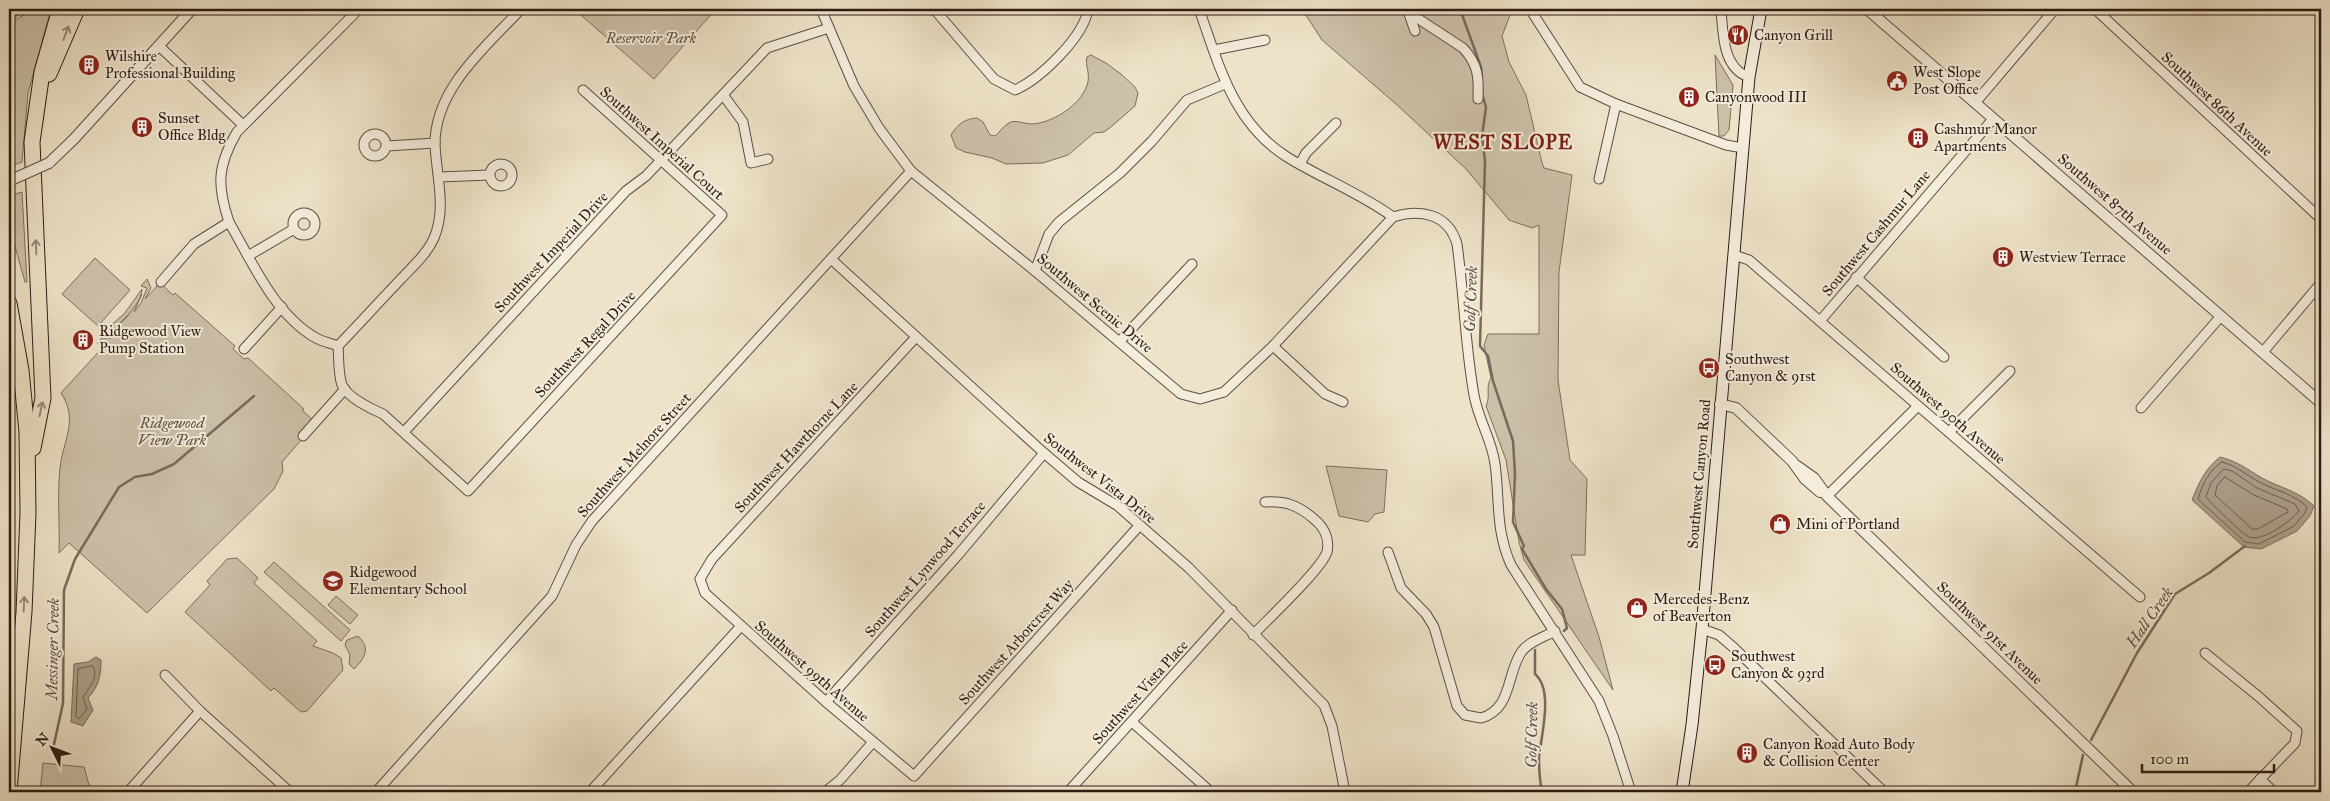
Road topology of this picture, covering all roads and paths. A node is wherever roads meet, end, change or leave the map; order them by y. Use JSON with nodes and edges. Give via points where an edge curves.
{"nodes":[{"id":1,"x":18,"y":9,"type":"edge"},
{"id":2,"x":60,"y":9,"type":"edge"},
{"id":3,"x":77,"y":9,"type":"edge"},
{"id":4,"x":192,"y":9,"type":"edge"},
{"id":5,"x":359,"y":9,"type":"edge"},
{"id":6,"x":520,"y":9,"type":"edge"},
{"id":7,"x":821,"y":9,"type":"edge"},
{"id":8,"x":934,"y":9,"type":"edge"},
{"id":9,"x":1088,"y":9,"type":"edge"},
{"id":10,"x":1199,"y":9,"type":"edge"},
{"id":11,"x":1530,"y":9,"type":"edge"},
{"id":12,"x":1721,"y":9,"type":"edge"},
{"id":13,"x":1761,"y":9,"type":"edge"},
{"id":14,"x":1866,"y":9,"type":"edge"},
{"id":15,"x":2055,"y":9,"type":"edge"},
{"id":16,"x":2095,"y":9,"type":"edge"},
{"id":17,"x":1407,"y":10,"type":"edge"},
{"id":18,"x":9,"y":14,"type":"edge"},
{"id":19,"x":829,"y":28,"type":"junction"},
{"id":20,"x":1415,"y":31,"type":"dead end"},
{"id":21,"x":1265,"y":40,"type":"dead end"},
{"id":22,"x":159,"y":46,"type":"junction"},
{"id":23,"x":1214,"y":50,"type":"junction"},
{"id":24,"x":1750,"y":77,"type":"junction"},
{"id":25,"x":1225,"y":84,"type":"junction"},
{"id":26,"x":39,"y":87,"type":"junction"},
{"id":27,"x":583,"y":90,"type":"dead end"},
{"id":28,"x":724,"y":96,"type":"junction"},
{"id":29,"x":1478,"y":99,"type":"dead end"},
{"id":30,"x":1975,"y":103,"type":"junction"},
{"id":31,"x":1616,"y":104,"type":"junction"},
{"id":32,"x":1993,"y":119,"type":"junction"},
{"id":33,"x":1336,"y":123,"type":"dead end"},
{"id":34,"x":243,"y":125,"type":"junction"},
{"id":35,"x":435,"y":143,"type":"junction"},
{"id":36,"x":387,"y":146,"type":"dead end"},
{"id":37,"x":1743,"y":148,"type":"junction"},
{"id":38,"x":768,"y":159,"type":"dead end"},
{"id":39,"x":662,"y":160,"type":"junction"},
{"id":40,"x":1300,"y":164,"type":"junction"},
{"id":41,"x":911,"y":171,"type":"junction"},
{"id":42,"x":489,"y":175,"type":"dead end"},
{"id":43,"x":440,"y":177,"type":"junction"},
{"id":44,"x":1599,"y":179,"type":"dead end"},
{"id":45,"x":9,"y":181,"type":"edge"},
{"id":46,"x":722,"y":215,"type":"joint"},
{"id":47,"x":1393,"y":218,"type":"junction"},
{"id":48,"x":2321,"y":219,"type":"edge"},
{"id":49,"x":229,"y":222,"type":"junction"},
{"id":50,"x":294,"y":229,"type":"dead end"},
{"id":51,"x":1734,"y":255,"type":"junction"},
{"id":52,"x":248,"y":256,"type":"junction"},
{"id":53,"x":831,"y":259,"type":"junction"},
{"id":54,"x":1192,"y":264,"type":"dead end"},
{"id":55,"x":1035,"y":271,"type":"junction"},
{"id":56,"x":1856,"y":278,"type":"junction"},
{"id":57,"x":161,"y":282,"type":"dead end"},
{"id":58,"x":2321,"y":283,"type":"edge"},
{"id":59,"x":9,"y":303,"type":"edge"},
{"id":60,"x":282,"y":307,"type":"junction"},
{"id":61,"x":2222,"y":316,"type":"junction"},
{"id":62,"x":1820,"y":321,"type":"junction"},
{"id":63,"x":916,"y":337,"type":"junction"},
{"id":64,"x":1120,"y":341,"type":"junction"},
{"id":65,"x":338,"y":346,"type":"junction"},
{"id":66,"x":1273,"y":346,"type":"junction"},
{"id":67,"x":244,"y":348,"type":"dead end"},
{"id":68,"x":2263,"y":352,"type":"junction"},
{"id":69,"x":1944,"y":357,"type":"dead end"},
{"id":70,"x":2010,"y":370,"type":"dead end"},
{"id":71,"x":345,"y":388,"type":"junction"},
{"id":72,"x":1343,"y":402,"type":"dead end"},
{"id":73,"x":2321,"y":403,"type":"edge"},
{"id":74,"x":1720,"y":404,"type":"junction"},
{"id":75,"x":1918,"y":406,"type":"junction"},
{"id":76,"x":2141,"y":408,"type":"dead end"},
{"id":77,"x":404,"y":432,"type":"junction"},
{"id":78,"x":1949,"y":432,"type":"junction"},
{"id":79,"x":303,"y":436,"type":"dead end"},
{"id":80,"x":1044,"y":453,"type":"junction"},
{"id":81,"x":28,"y":474,"type":"junction"},
{"id":82,"x":1827,"y":496,"type":"junction"},
{"id":83,"x":1265,"y":502,"type":"dead end"},
{"id":84,"x":1139,"y":526,"type":"junction"},
{"id":85,"x":1388,"y":552,"type":"dead end"},
{"id":86,"x":700,"y":579,"type":"joint"},
{"id":87,"x":2140,"y":597,"type":"dead end"},
{"id":88,"x":1232,"y":610,"type":"junction"},
{"id":89,"x":741,"y":626,"type":"junction"},
{"id":90,"x":1702,"y":629,"type":"junction"},
{"id":91,"x":1555,"y":631,"type":"junction"},
{"id":92,"x":1253,"y":635,"type":"junction"},
{"id":93,"x":2205,"y":654,"type":"dead end"},
{"id":94,"x":164,"y":675,"type":"dead end"},
{"id":95,"x":826,"y":702,"type":"junction"},
{"id":96,"x":200,"y":711,"type":"junction"},
{"id":97,"x":1132,"y":722,"type":"junction"},
{"id":98,"x":872,"y":742,"type":"junction"},
{"id":99,"x":914,"y":776,"type":"joint"},
{"id":100,"x":2260,"y":779,"type":"junction"},
{"id":101,"x":9,"y":792,"type":"edge"},
{"id":102,"x":128,"y":792,"type":"edge"},
{"id":103,"x":290,"y":792,"type":"edge"},
{"id":104,"x":376,"y":792,"type":"edge"},
{"id":105,"x":590,"y":792,"type":"edge"},
{"id":106,"x":825,"y":792,"type":"edge"},
{"id":107,"x":1068,"y":792,"type":"edge"},
{"id":108,"x":1211,"y":792,"type":"edge"},
{"id":109,"x":1345,"y":792,"type":"edge"},
{"id":110,"x":1630,"y":792,"type":"edge"},
{"id":111,"x":1682,"y":792,"type":"edge"},
{"id":112,"x":1884,"y":792,"type":"edge"},
{"id":113,"x":2132,"y":792,"type":"edge"},
{"id":114,"x":2248,"y":792,"type":"edge"},
{"id":115,"x":2274,"y":792,"type":"edge"}],
"edges":[{"from":1,"to":18,"type":"street"},
{"from":2,"to":26,"type":"highway"},
{"from":26,"to":3,"type":"highway","one_way":true,"via":[[50,72]]},
{"from":4,"to":22,"type":"street"},
{"from":5,"to":34,"type":"street"},
{"from":6,"to":35,"type":"street","via":[[460,76],[442,104]]},
{"from":7,"to":19,"type":"street","name":"Southwest Scenic Drive"},
{"from":8,"to":9,"type":"street","via":[[994,79],[1015,90],[1031,83],[1074,40]]},
{"from":10,"to":23,"type":"street"},
{"from":11,"to":31,"type":"street","via":[[1580,87]]},
{"from":12,"to":24,"type":"street","via":[[1728,56],[1742,73]]},
{"from":13,"to":24,"type":"main road","name":"Southwest Canyon Road"},
{"from":14,"to":30,"type":"street","name":"Southwest 87th Avenue"},
{"from":15,"to":30,"type":"street"},
{"from":16,"to":48,"type":"street","name":"Southwest 86th Avenue"},
{"from":17,"to":20,"type":"street"},
{"from":17,"to":29,"type":"street","via":[[1470,55],[1479,74]]},
{"from":19,"to":28,"type":"street","name":"Southwest Imperial Drive","via":[[767,48]]},
{"from":19,"to":41,"type":"street","name":"Southwest Scenic Drive","via":[[854,86],[879,128]]},
{"from":21,"to":23,"type":"street"},
{"from":22,"to":34,"type":"street"},
{"from":22,"to":45,"type":"street","bridge":true,"via":[[49,163]]},
{"from":23,"to":25,"type":"street"},
{"from":24,"to":37,"type":"main road","name":"Southwest Canyon Road"},
{"from":25,"to":40,"type":"street","via":[[1249,124],[1268,143]]},
{"from":25,"to":55,"type":"street","via":[[1187,100],[1120,173],[1059,222],[1049,234]]},
{"from":81,"to":26,"type":"highway","one_way":true,"via":[[44,398],[32,142]]},
{"from":27,"to":39,"type":"street","name":"Southwest Imperial Court"},
{"from":28,"to":38,"type":"street","via":[[743,122],[751,163]]},
{"from":28,"to":39,"type":"street","name":"Southwest Imperial Drive"},
{"from":30,"to":32,"type":"street","name":"Southwest 87th Avenue"},
{"from":31,"to":37,"type":"street","via":[[1726,145]]},
{"from":31,"to":44,"type":"street"},
{"from":32,"to":56,"type":"street","name":"Southwest Cashmur Lane"},
{"from":32,"to":61,"type":"street","name":"Southwest 87th Avenue"},
{"from":33,"to":40,"type":"street","via":[[1306,153]]},
{"from":34,"to":49,"type":"street","via":[[226,150],[220,176],[220,191]]},
{"from":35,"to":36,"type":"street"},
{"from":35,"to":43,"type":"street"},
{"from":37,"to":51,"type":"main road","name":"Southwest Canyon Road"},
{"from":39,"to":46,"type":"street","name":"Southwest Imperial Court"},
{"from":39,"to":77,"type":"street","name":"Southwest Imperial Drive","via":[[626,191]]},
{"from":40,"to":47,"type":"street"},
{"from":41,"to":53,"type":"street","name":"Southwest Melnore Street"},
{"from":41,"to":55,"type":"street","name":"Southwest Scenic Drive"},
{"from":42,"to":43,"type":"street"},
{"from":43,"to":65,"type":"street","via":[[439,220],[434,238],[421,257]]},
{"from":46,"to":77,"type":"street","name":"Southwest Regal Drive","via":[[468,491]]},
{"from":47,"to":66,"type":"street","name":"Southwest Scenic Drive"},
{"from":47,"to":91,"type":"street","via":[[1415,212],[1430,216],[1442,222],[1455,236],[1472,384],[1494,459],[1504,550]]},
{"from":49,"to":52,"type":"street"},
{"from":49,"to":57,"type":"street","via":[[194,244]]},
{"from":50,"to":52,"type":"street"},
{"from":51,"to":62,"type":"street","name":"Southwest 90th Avenue","via":[[1749,260]]},
{"from":51,"to":74,"type":"main road","name":"Southwest Canyon Road"},
{"from":52,"to":60,"type":"street"},
{"from":53,"to":63,"type":"street","name":"Southwest Vista Drive"},
{"from":53,"to":104,"type":"street","name":"Southwest Melnore Street","via":[[592,521],[576,545],[552,596]]},
{"from":54,"to":64,"type":"street"},
{"from":55,"to":64,"type":"street","name":"Southwest Scenic Drive"},
{"from":56,"to":62,"type":"street","name":"Southwest Cashmur Lane"},
{"from":56,"to":69,"type":"street"},
{"from":58,"to":68,"type":"street"},
{"from":59,"to":81,"type":"highway","via":[[21,370]]},
{"from":60,"to":65,"type":"street","via":[[300,327],[317,339]]},
{"from":60,"to":67,"type":"street"},
{"from":61,"to":68,"type":"street","name":"Southwest 87th Avenue"},
{"from":61,"to":76,"type":"street"},
{"from":62,"to":75,"type":"street","name":"Southwest 90th Avenue"},
{"from":63,"to":80,"type":"street","name":"Southwest Vista Drive"},
{"from":63,"to":86,"type":"street","name":"Southwest Hawthorne Lane","via":[[712,559]]},
{"from":64,"to":66,"type":"street","name":"Southwest Scenic Drive","via":[[1181,394],[1200,399],[1224,392]]},
{"from":65,"to":71,"type":"street"},
{"from":66,"to":72,"type":"street","via":[[1326,394]]},
{"from":68,"to":73,"type":"street","name":"Southwest 87th Avenue"},
{"from":70,"to":78,"type":"street"},
{"from":71,"to":77,"type":"street","via":[[367,408],[383,414]]},
{"from":71,"to":79,"type":"street"},
{"from":74,"to":82,"type":"street","name":"Southwest 91st Avenue","via":[[1736,408],[1797,466],[1805,479]]},
{"from":74,"to":90,"type":"main road","name":"Southwest Canyon Road"},
{"from":75,"to":78,"type":"street","name":"Southwest 90th Avenue"},
{"from":75,"to":82,"type":"street"},
{"from":78,"to":87,"type":"street","name":"Southwest 90th Avenue"},
{"from":80,"to":84,"type":"street","name":"Southwest Vista Drive"},
{"from":80,"to":95,"type":"street","name":"Southwest Lynwood Terrace"},
{"from":101,"to":81,"type":"highway","one_way":true,"via":[[24,612]]},
{"from":82,"to":113,"type":"street","name":"Southwest 91st Avenue"},
{"from":83,"to":92,"type":"street","via":[[1282,501],[1304,510],[1323,528],[1328,546],[1320,564]]},
{"from":84,"to":88,"type":"street","name":"Southwest Vista Drive"},
{"from":84,"to":99,"type":"street","name":"Southwest Arborcrest Way"},
{"from":85,"to":91,"type":"street","via":[[1401,588],[1434,627],[1452,694],[1465,715],[1481,718],[1492,713],[1506,697],[1522,652],[1533,642]]},
{"from":86,"to":89,"type":"street","name":"Southwest 99th Avenue","via":[[706,593]]},
{"from":88,"to":92,"type":"street","name":"Southwest Vista Drive"},
{"from":88,"to":97,"type":"street","name":"Southwest Vista Place"},
{"from":89,"to":95,"type":"street","name":"Southwest 99th Avenue"},
{"from":89,"to":105,"type":"street"},
{"from":90,"to":111,"type":"main road","name":"Southwest Canyon Road"},
{"from":90,"to":112,"type":"street","via":[[1719,635],[1733,647]]},
{"from":91,"to":110,"type":"street","via":[[1599,701]]},
{"from":92,"to":109,"type":"street","name":"Southwest Vista Drive","via":[[1324,705],[1339,752]]},
{"from":93,"to":100,"type":"street","via":[[2297,731],[2295,743]]},
{"from":94,"to":96,"type":"street"},
{"from":95,"to":98,"type":"street","name":"Southwest 99th Avenue"},
{"from":96,"to":102,"type":"street"},
{"from":96,"to":103,"type":"street"},
{"from":97,"to":107,"type":"street","name":"Southwest Vista Place"},
{"from":97,"to":108,"type":"street"},
{"from":98,"to":99,"type":"street","name":"Southwest 99th Avenue"},
{"from":98,"to":106,"type":"street","via":[[840,780]]},
{"from":100,"to":114,"type":"street"},
{"from":100,"to":115,"type":"street"}]}
